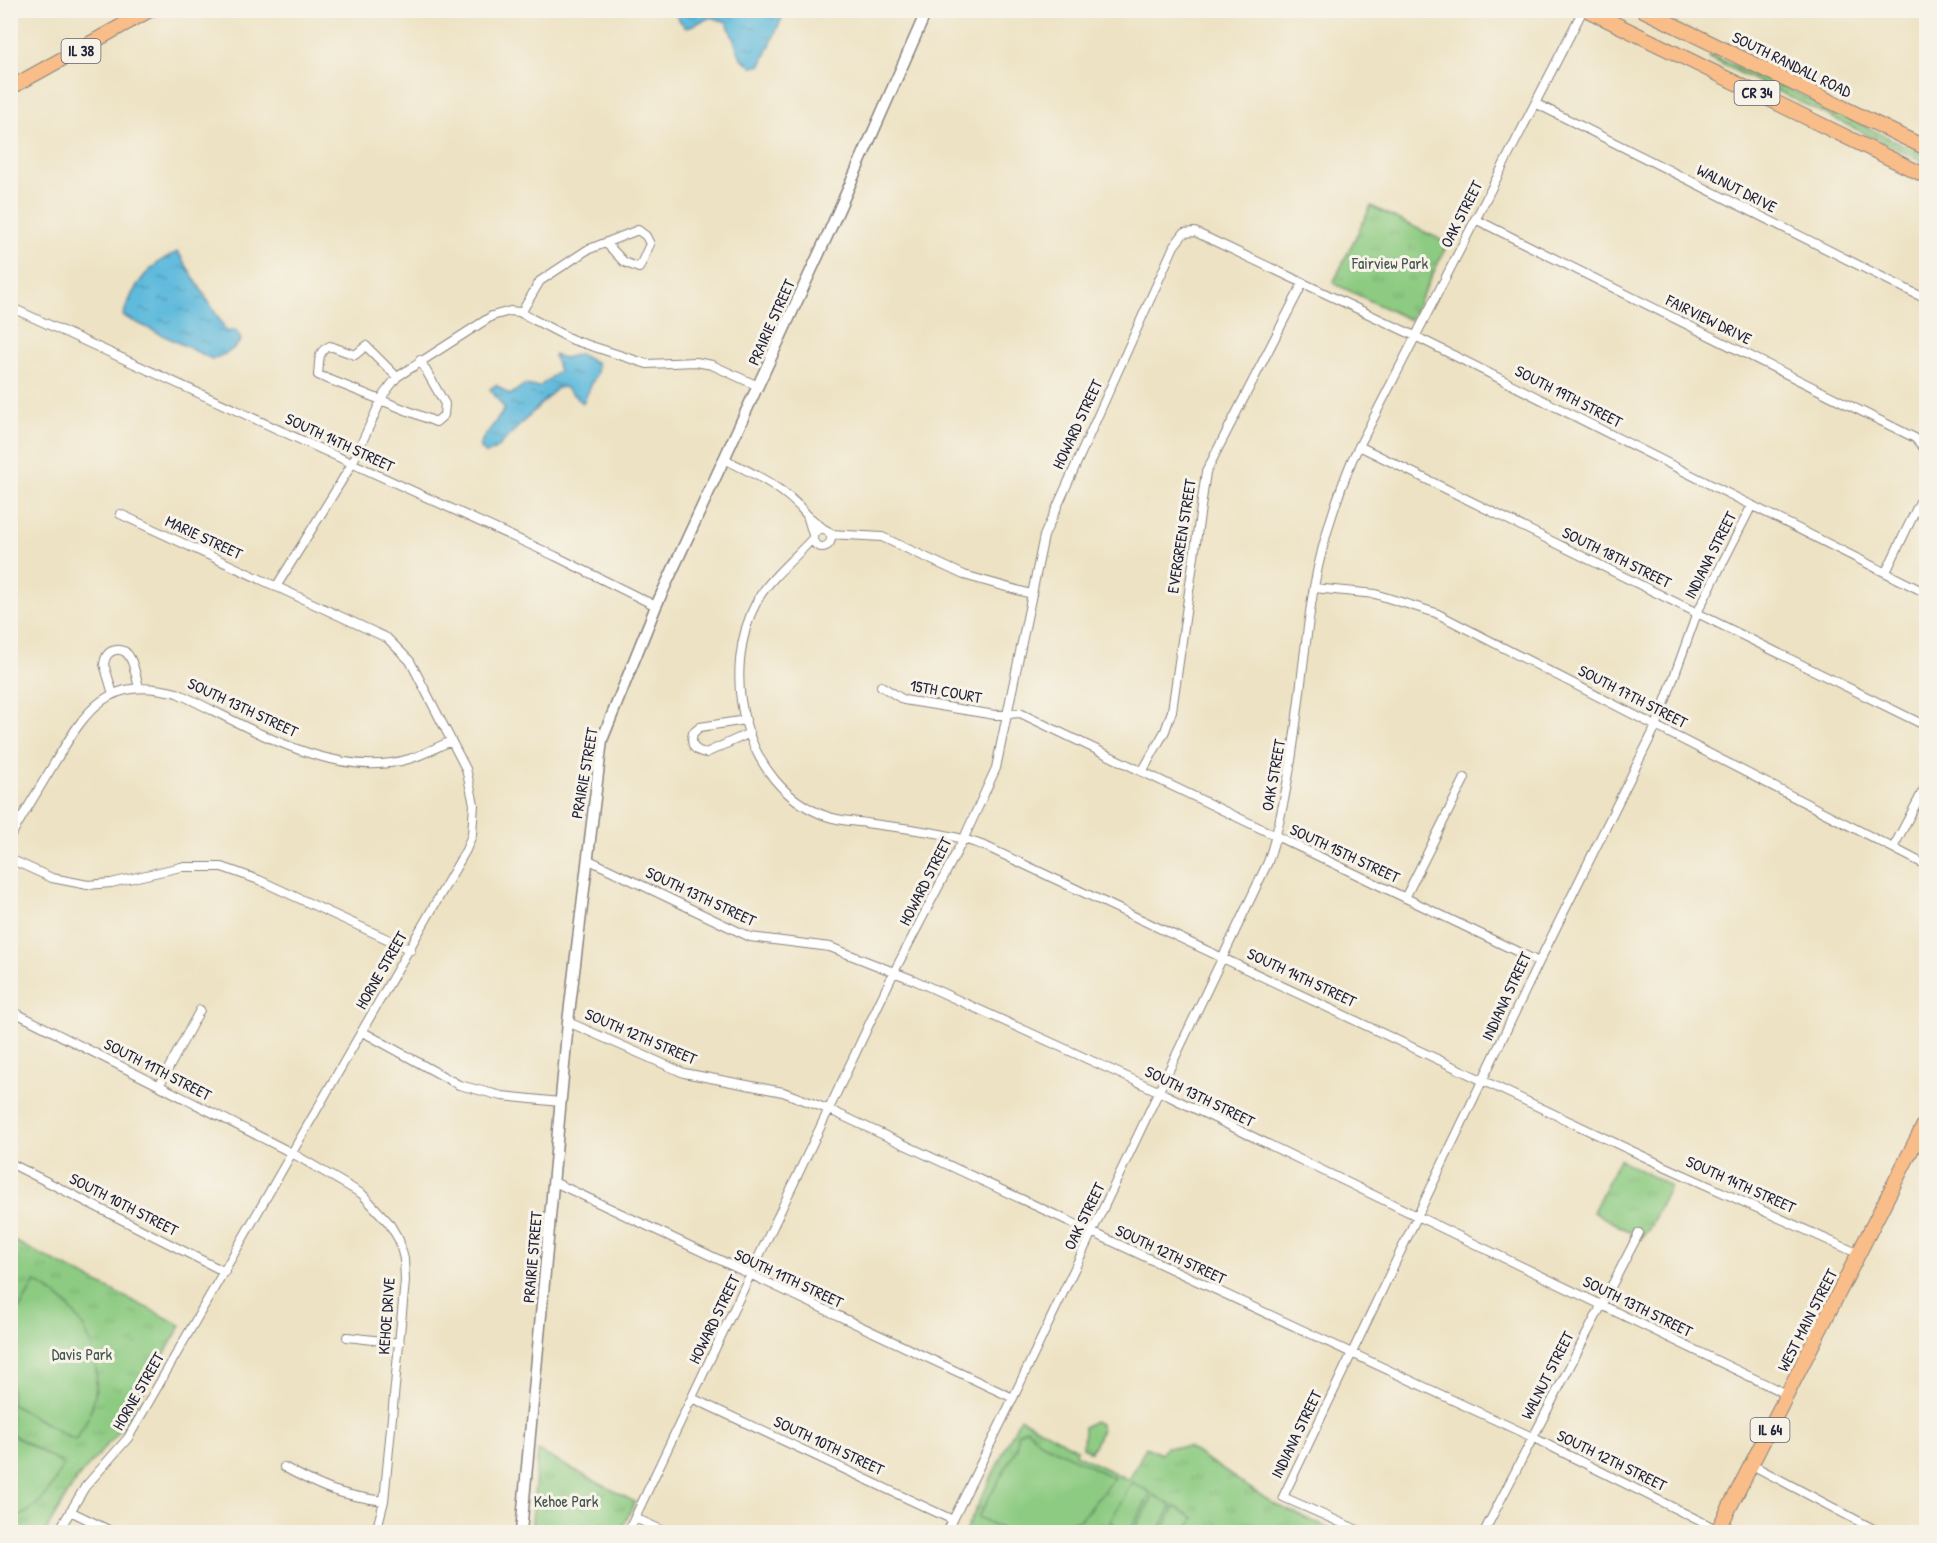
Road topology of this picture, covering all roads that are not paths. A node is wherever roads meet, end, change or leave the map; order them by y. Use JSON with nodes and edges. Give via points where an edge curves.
{"nodes":[{"id":1,"x":150,"y":10,"type":"edge"},
{"id":2,"x":927,"y":10,"type":"edge"},
{"id":3,"x":1585,"y":10,"type":"edge"},
{"id":4,"x":1643,"y":10,"type":"edge"},
{"id":5,"x":10,"y":88,"type":"edge"},
{"id":6,"x":1535,"y":103,"type":"junction"},
{"id":7,"x":1926,"y":148,"type":"edge"},
{"id":8,"x":1926,"y":176,"type":"edge"},
{"id":9,"x":1475,"y":219,"type":"junction"},
{"id":10,"x":1195,"y":232,"type":"joint"},
{"id":11,"x":606,"y":243,"type":"junction"},
{"id":12,"x":1303,"y":283,"type":"junction"},
{"id":13,"x":1926,"y":299,"type":"edge"},
{"id":14,"x":10,"y":307,"type":"edge"},
{"id":15,"x":521,"y":313,"type":"junction"},
{"id":16,"x":1415,"y":336,"type":"junction"},
{"id":17,"x":420,"y":360,"type":"junction"},
{"id":18,"x":397,"y":377,"type":"junction"},
{"id":19,"x":758,"y":386,"type":"junction"},
{"id":20,"x":382,"y":399,"type":"junction"},
{"id":21,"x":1359,"y":446,"type":"junction"},
{"id":22,"x":1926,"y":450,"type":"edge"},
{"id":23,"x":724,"y":459,"type":"junction"},
{"id":24,"x":352,"y":464,"type":"junction"},
{"id":25,"x":1926,"y":489,"type":"edge"},
{"id":26,"x":1752,"y":505,"type":"junction"},
{"id":27,"x":120,"y":514,"type":"dead end"},
{"id":28,"x":807,"y":515,"type":"junction"},
{"id":29,"x":827,"y":532,"type":"junction"},
{"id":30,"x":857,"y":536,"type":"junction"},
{"id":31,"x":813,"y":537,"type":"junction"},
{"id":32,"x":824,"y":546,"type":"junction"},
{"id":33,"x":797,"y":556,"type":"junction"},
{"id":34,"x":1886,"y":572,"type":"junction"},
{"id":35,"x":276,"y":587,"type":"junction"},
{"id":36,"x":1314,"y":588,"type":"junction"},
{"id":37,"x":1926,"y":593,"type":"edge"},
{"id":38,"x":1031,"y":594,"type":"junction"},
{"id":39,"x":656,"y":606,"type":"junction"},
{"id":40,"x":1697,"y":613,"type":"junction"},
{"id":41,"x":881,"y":686,"type":"dead end"},
{"id":42,"x":139,"y":687,"type":"junction"},
{"id":43,"x":113,"y":694,"type":"junction"},
{"id":44,"x":1008,"y":714,"type":"junction"},
{"id":45,"x":746,"y":720,"type":"junction"},
{"id":46,"x":1657,"y":724,"type":"junction"},
{"id":47,"x":1926,"y":726,"type":"edge"},
{"id":48,"x":750,"y":733,"type":"junction"},
{"id":49,"x":451,"y":741,"type":"junction"},
{"id":50,"x":1142,"y":772,"type":"junction"},
{"id":51,"x":1465,"y":778,"type":"dead end"},
{"id":52,"x":1926,"y":785,"type":"edge"},
{"id":53,"x":10,"y":837,"type":"edge"},
{"id":54,"x":1276,"y":837,"type":"junction"},
{"id":55,"x":964,"y":838,"type":"junction"},
{"id":56,"x":1893,"y":848,"type":"junction"},
{"id":57,"x":10,"y":859,"type":"edge"},
{"id":58,"x":587,"y":859,"type":"junction"},
{"id":59,"x":1926,"y":866,"type":"edge"},
{"id":60,"x":1405,"y":898,"type":"junction"},
{"id":61,"x":411,"y":950,"type":"junction"},
{"id":62,"x":1224,"y":956,"type":"junction"},
{"id":63,"x":1539,"y":962,"type":"junction"},
{"id":64,"x":894,"y":972,"type":"junction"},
{"id":65,"x":10,"y":1010,"type":"edge"},
{"id":66,"x":200,"y":1010,"type":"dead end"},
{"id":67,"x":568,"y":1022,"type":"junction"},
{"id":68,"x":363,"y":1032,"type":"junction"},
{"id":69,"x":1483,"y":1079,"type":"junction"},
{"id":70,"x":159,"y":1086,"type":"junction"},
{"id":71,"x":1160,"y":1092,"type":"junction"},
{"id":72,"x":560,"y":1102,"type":"junction"},
{"id":73,"x":830,"y":1110,"type":"junction"},
{"id":74,"x":1926,"y":1121,"type":"edge"},
{"id":75,"x":1921,"y":1145,"type":"edge"},
{"id":76,"x":292,"y":1153,"type":"junction"},
{"id":77,"x":10,"y":1163,"type":"edge"},
{"id":78,"x":554,"y":1182,"type":"junction"},
{"id":79,"x":1418,"y":1217,"type":"junction"},
{"id":80,"x":1639,"y":1233,"type":"dead end"},
{"id":81,"x":1092,"y":1234,"type":"junction"},
{"id":82,"x":1859,"y":1254,"type":"junction"},
{"id":83,"x":225,"y":1272,"type":"junction"},
{"id":84,"x":751,"y":1277,"type":"junction"},
{"id":85,"x":1601,"y":1304,"type":"junction"},
{"id":86,"x":347,"y":1337,"type":"dead end"},
{"id":87,"x":400,"y":1343,"type":"junction"},
{"id":88,"x":1351,"y":1354,"type":"junction"},
{"id":89,"x":1788,"y":1395,"type":"junction"},
{"id":90,"x":692,"y":1398,"type":"junction"},
{"id":91,"x":1013,"y":1398,"type":"junction"},
{"id":92,"x":1532,"y":1437,"type":"junction"},
{"id":93,"x":1752,"y":1465,"type":"junction"},
{"id":94,"x":284,"y":1467,"type":"dead end"},
{"id":95,"x":384,"y":1502,"type":"junction"},
{"id":96,"x":70,"y":1511,"type":"junction"},
{"id":97,"x":635,"y":1518,"type":"junction"},
{"id":98,"x":953,"y":1520,"type":"junction"},
{"id":99,"x":1718,"y":1531,"type":"edge"},
{"id":100,"x":58,"y":1533,"type":"edge"},
{"id":101,"x":113,"y":1533,"type":"edge"},
{"id":102,"x":376,"y":1533,"type":"edge"},
{"id":103,"x":521,"y":1533,"type":"edge"},
{"id":104,"x":628,"y":1533,"type":"edge"},
{"id":105,"x":666,"y":1533,"type":"edge"},
{"id":106,"x":946,"y":1533,"type":"edge"},
{"id":107,"x":1362,"y":1533,"type":"edge"},
{"id":108,"x":1484,"y":1533,"type":"edge"},
{"id":109,"x":1879,"y":1533,"type":"edge"}],
"edges":[{"from":1,"to":5,"type":"main road","number":"IL 38"},
{"from":2,"to":19,"type":"street","name":"PRAIRIE STREET"},
{"from":3,"to":6,"type":"street","name":"OAK STREET"},
{"from":3,"to":8,"type":"main road","number":"CR 34"},
{"from":4,"to":7,"type":"main road","name":"SOUTH RANDALL ROAD","number":"CR 34"},
{"from":6,"to":9,"type":"street","name":"OAK STREET"},
{"from":6,"to":13,"type":"street","name":"WALNUT DRIVE"},
{"from":9,"to":16,"type":"street","name":"OAK STREET"},
{"from":9,"to":22,"type":"street","name":"FAIRVIEW DRIVE","via":[[1915,438]]},
{"from":10,"to":12,"type":"street","name":"SOUTH 19TH STREET"},
{"from":10,"to":38,"type":"street","name":"HOWARD STREET","via":[[1184,233],[1174,246],[1047,528]]},
{"from":11,"to":11,"type":"street","via":[[638,230],[650,244],[639,268],[624,262]]},
{"from":11,"to":15,"type":"street","via":[[587,250],[540,281]]},
{"from":12,"to":16,"type":"street","name":"SOUTH 19TH STREET"},
{"from":12,"to":50,"type":"street","name":"EVERGREEN STREET","via":[[1206,472],[1172,711]]},
{"from":14,"to":24,"type":"street","name":"SOUTH 14TH STREET"},
{"from":15,"to":17,"type":"street","via":[[510,311],[492,316]]},
{"from":15,"to":19,"type":"street","via":[[573,340],[647,364],[712,365]]},
{"from":16,"to":21,"type":"street","name":"OAK STREET"},
{"from":16,"to":26,"type":"street","name":"SOUTH 19TH STREET"},
{"from":17,"to":18,"type":"street"},
{"from":17,"to":20,"type":"street","via":[[445,404],[444,415],[436,422]]},
{"from":18,"to":20,"type":"street"},
{"from":18,"to":20,"type":"street","via":[[366,346],[355,355],[330,346],[323,349],[317,360],[322,379]]},
{"from":19,"to":23,"type":"street","name":"PRAIRIE STREET"},
{"from":20,"to":24,"type":"street"},
{"from":21,"to":36,"type":"street","name":"OAK STREET","via":[[1329,522]]},
{"from":21,"to":40,"type":"street","name":"SOUTH 18TH STREET"},
{"from":23,"to":28,"type":"street","via":[[795,500]]},
{"from":23,"to":39,"type":"street","name":"PRAIRIE STREET"},
{"from":24,"to":35,"type":"street"},
{"from":24,"to":39,"type":"street","name":"SOUTH 14TH STREET"},
{"from":25,"to":34,"type":"street"},
{"from":26,"to":34,"type":"street","name":"SOUTH 19TH STREET"},
{"from":26,"to":40,"type":"street","name":"INDIANA STREET"},
{"from":27,"to":35,"type":"street","name":"MARIE STREET"},
{"from":28,"to":29,"type":"street"},
{"from":28,"to":31,"type":"street"},
{"from":29,"to":30,"type":"street"},
{"from":29,"to":31,"type":"street","name":"SOUTH 14TH STREET","via":[[818,530]]},
{"from":29,"to":32,"type":"street"},
{"from":30,"to":32,"type":"street","name":"SOUTH 14TH STREET"},
{"from":30,"to":38,"type":"street","via":[[888,539],[964,575]]},
{"from":31,"to":32,"type":"street","via":[[815,544]]},
{"from":31,"to":33,"type":"street","name":"SOUTH 14TH STREET"},
{"from":32,"to":33,"type":"street","name":"SOUTH 14TH STREET"},
{"from":33,"to":45,"type":"street","name":"SOUTH 14TH STREET","via":[[759,598],[745,630],[738,668]]},
{"from":34,"to":37,"type":"street","name":"SOUTH 19TH STREET"},
{"from":35,"to":49,"type":"street","name":"HORNE STREET","via":[[397,646],[410,661]]},
{"from":36,"to":46,"type":"street","name":"SOUTH 17TH STREET","via":[[1375,594],[1436,613]]},
{"from":36,"to":54,"type":"street","name":"OAK STREET","via":[[1292,762]]},
{"from":38,"to":44,"type":"street","name":"HOWARD STREET"},
{"from":39,"to":58,"type":"street","name":"PRAIRIE STREET","via":[[602,740]]},
{"from":40,"to":46,"type":"street","name":"INDIANA STREET"},
{"from":40,"to":47,"type":"street","name":"SOUTH 18TH STREET"},
{"from":41,"to":44,"type":"street","name":"15TH COURT","via":[[904,700]]},
{"from":42,"to":43,"type":"street","name":"SOUTH 13TH STREET"},
{"from":42,"to":43,"type":"street","via":[[129,655],[114,650],[104,663]]},
{"from":42,"to":49,"type":"street","name":"SOUTH 13TH STREET","via":[[177,693],[304,752],[349,764],[410,759]]},
{"from":43,"to":53,"type":"street","name":"SOUTH 13TH STREET","via":[[87,712]]},
{"from":44,"to":50,"type":"street","name":"SOUTH 15TH STREET","via":[[1020,713]]},
{"from":44,"to":55,"type":"street","name":"HOWARD STREET","via":[[996,768]]},
{"from":45,"to":48,"type":"street","name":"SOUTH 14TH STREET"},
{"from":45,"to":48,"type":"street","via":[[700,727],[691,742],[694,748],[706,753]]},
{"from":46,"to":56,"type":"street","name":"SOUTH 17TH STREET"},
{"from":46,"to":63,"type":"street","name":"INDIANA STREET"},
{"from":48,"to":55,"type":"street","name":"SOUTH 14TH STREET","via":[[768,772],[786,793],[811,810],[845,820]]},
{"from":49,"to":61,"type":"street","name":"HORNE STREET","via":[[471,786],[472,835]]},
{"from":50,"to":54,"type":"street","name":"SOUTH 15TH STREET"},
{"from":51,"to":60,"type":"street"},
{"from":52,"to":56,"type":"street"},
{"from":54,"to":60,"type":"street","name":"SOUTH 15TH STREET"},
{"from":54,"to":62,"type":"street","name":"OAK STREET","via":[[1261,880]]},
{"from":55,"to":62,"type":"street","name":"SOUTH 14TH STREET"},
{"from":55,"to":64,"type":"street","name":"HOWARD STREET"},
{"from":56,"to":59,"type":"street","name":"SOUTH 17TH STREET"},
{"from":57,"to":61,"type":"street","via":[[52,878],[88,885],[181,867],[222,867]]},
{"from":58,"to":64,"type":"street","name":"SOUTH 13TH STREET","via":[[750,937],[830,947]]},
{"from":58,"to":67,"type":"street","name":"PRAIRIE STREET"},
{"from":60,"to":63,"type":"street","name":"SOUTH 15TH STREET"},
{"from":61,"to":68,"type":"street","name":"HORNE STREET"},
{"from":62,"to":69,"type":"street","name":"SOUTH 14TH STREET"},
{"from":62,"to":71,"type":"street","name":"OAK STREET"},
{"from":63,"to":69,"type":"street","name":"INDIANA STREET"},
{"from":64,"to":71,"type":"street","name":"SOUTH 13TH STREET"},
{"from":64,"to":73,"type":"street","name":"HOWARD STREET"},
{"from":65,"to":70,"type":"street","name":"SOUTH 11TH STREET"},
{"from":66,"to":70,"type":"street"},
{"from":67,"to":72,"type":"street","name":"PRAIRIE STREET"},
{"from":67,"to":73,"type":"street","name":"SOUTH 12TH STREET","via":[[684,1073],[783,1092]]},
{"from":68,"to":72,"type":"street","via":[[459,1085],[489,1094]]},
{"from":68,"to":76,"type":"street","name":"HORNE STREET"},
{"from":69,"to":79,"type":"street","name":"INDIANA STREET"},
{"from":69,"to":82,"type":"street","name":"SOUTH 14TH STREET"},
{"from":70,"to":76,"type":"street","name":"SOUTH 11TH STREET"},
{"from":71,"to":79,"type":"street","name":"SOUTH 13TH STREET"},
{"from":71,"to":81,"type":"street","name":"OAK STREET"},
{"from":72,"to":78,"type":"street","name":"PRAIRIE STREET"},
{"from":73,"to":81,"type":"street","name":"SOUTH 12TH STREET"},
{"from":73,"to":84,"type":"street","name":"HOWARD STREET"},
{"from":74,"to":75,"type":"main road","name":"WEST MAIN STREET","number":"IL 64"},
{"from":75,"to":82,"type":"main road","name":"WEST MAIN STREET","number":"IL 64"},
{"from":76,"to":83,"type":"street","name":"HORNE STREET"},
{"from":76,"to":87,"type":"street","name":"KEHOE DRIVE","via":[[362,1194],[389,1223],[404,1259]]},
{"from":77,"to":83,"type":"street","name":"SOUTH 10TH STREET"},
{"from":78,"to":84,"type":"street","name":"SOUTH 11TH STREET"},
{"from":78,"to":103,"type":"street","name":"PRAIRIE STREET"},
{"from":79,"to":85,"type":"street","name":"SOUTH 13TH STREET"},
{"from":79,"to":88,"type":"street","name":"INDIANA STREET"},
{"from":80,"to":85,"type":"street","name":"WALNUT STREET"},
{"from":81,"to":88,"type":"street","name":"SOUTH 12TH STREET"},
{"from":81,"to":91,"type":"street","name":"OAK STREET"},
{"from":82,"to":89,"type":"main road","name":"WEST MAIN STREET","number":"IL 64"},
{"from":83,"to":96,"type":"street","name":"HORNE STREET","via":[[128,1438],[85,1487]]},
{"from":84,"to":90,"type":"street","name":"HOWARD STREET"},
{"from":84,"to":91,"type":"street","name":"SOUTH 11TH STREET"},
{"from":85,"to":89,"type":"street","name":"SOUTH 13TH STREET"},
{"from":85,"to":92,"type":"street","name":"WALNUT STREET"},
{"from":86,"to":87,"type":"street"},
{"from":87,"to":95,"type":"street","name":"KEHOE DRIVE"},
{"from":88,"to":92,"type":"street","name":"SOUTH 12TH STREET"},
{"from":88,"to":107,"type":"street","name":"INDIANA STREET","via":[[1284,1497]]},
{"from":89,"to":93,"type":"main road","name":"WEST MAIN STREET","number":"IL 64"},
{"from":90,"to":97,"type":"street","name":"HOWARD STREET"},
{"from":90,"to":98,"type":"street","name":"SOUTH 10TH STREET"},
{"from":91,"to":98,"type":"street","name":"OAK STREET"},
{"from":92,"to":99,"type":"street","name":"SOUTH 12TH STREET"},
{"from":92,"to":108,"type":"street","name":"WALNUT STREET"},
{"from":93,"to":99,"type":"main road","name":"WEST MAIN STREET","number":"IL 64"},
{"from":93,"to":109,"type":"street"},
{"from":94,"to":95,"type":"street","via":[[342,1495]]},
{"from":95,"to":102,"type":"street","name":"KEHOE DRIVE"},
{"from":96,"to":100,"type":"street","name":"HORNE STREET"},
{"from":96,"to":101,"type":"street"},
{"from":97,"to":104,"type":"street","name":"HOWARD STREET"},
{"from":97,"to":105,"type":"street"},
{"from":98,"to":106,"type":"street","name":"OAK STREET"}]}
